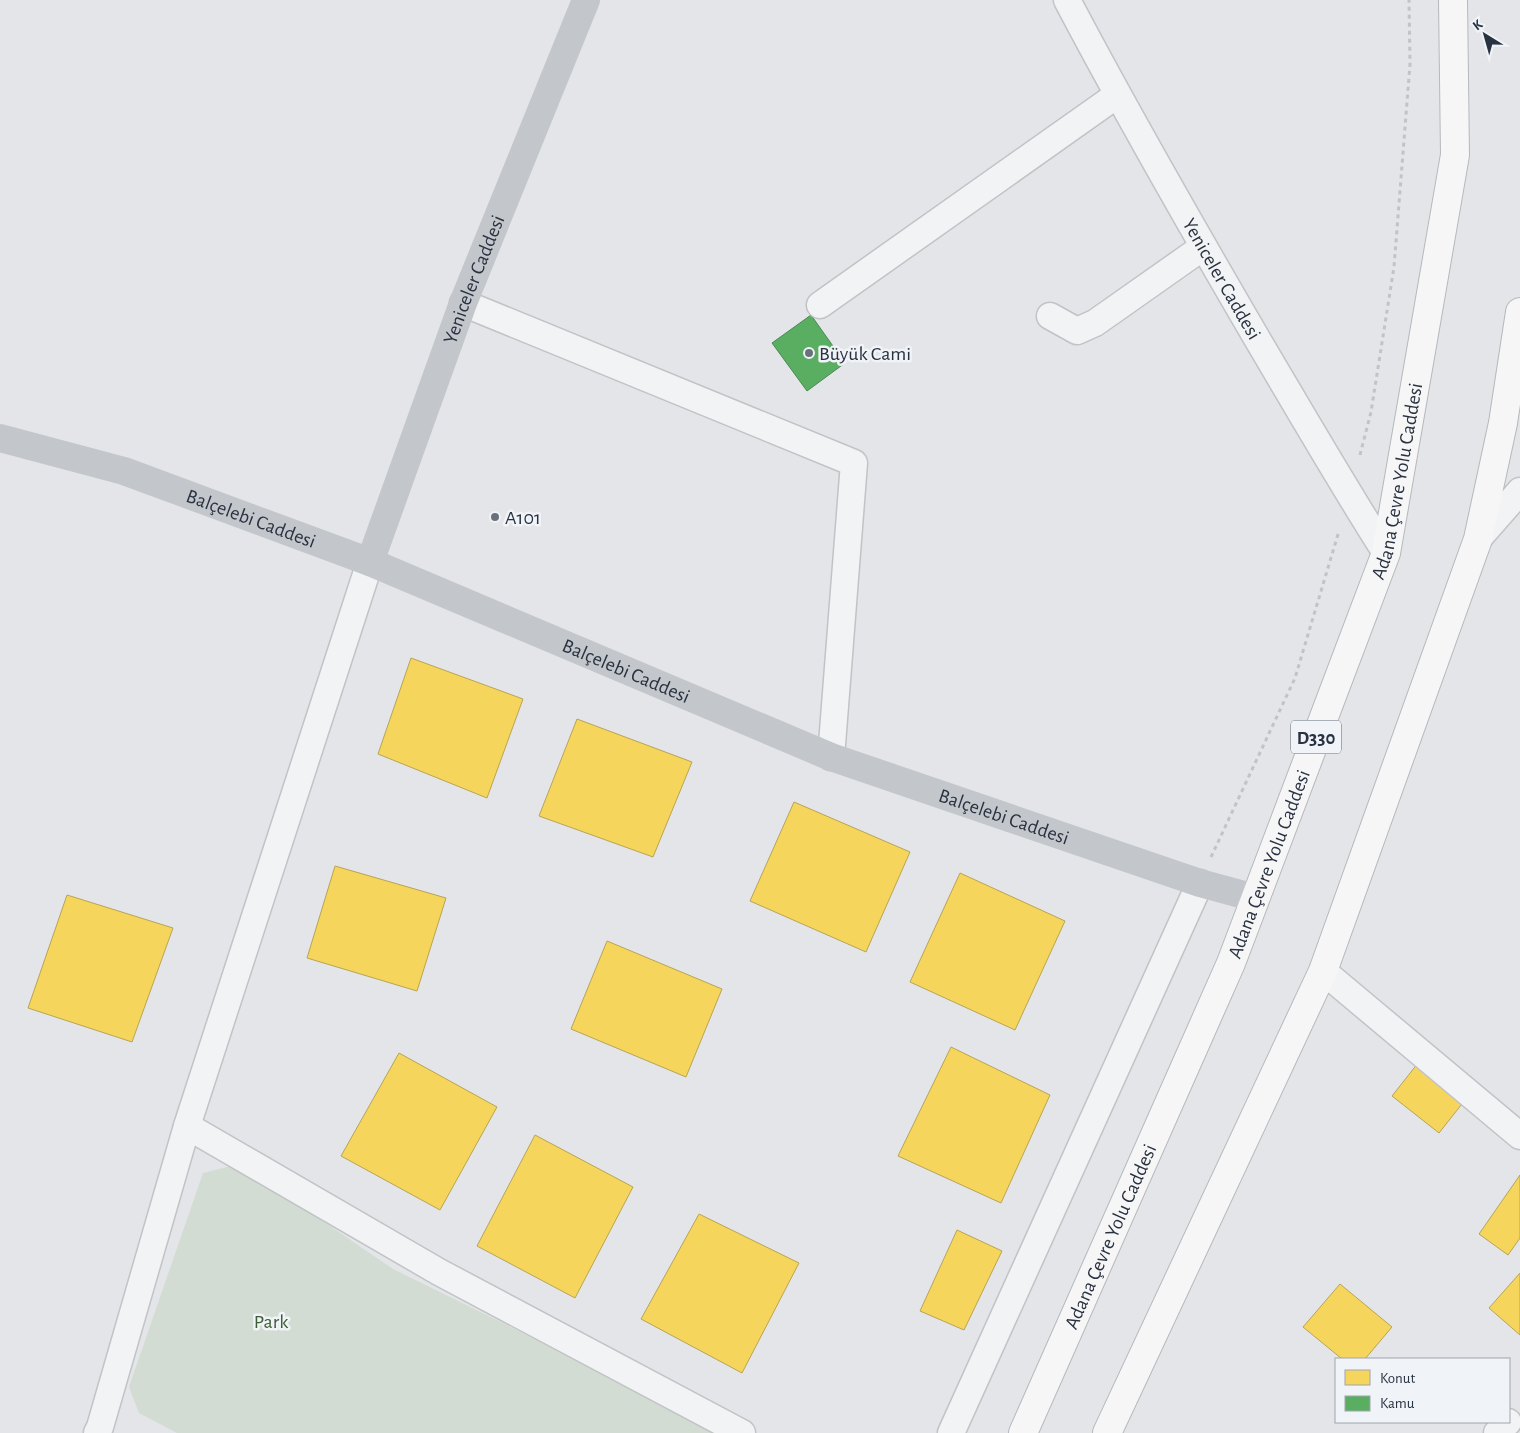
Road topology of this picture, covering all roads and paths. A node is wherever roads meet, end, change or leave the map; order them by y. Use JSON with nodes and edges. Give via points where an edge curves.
{"nodes":[{"id":1,"x":586,"y":0,"type":"edge"},
{"id":2,"x":1067,"y":0,"type":"edge"},
{"id":3,"x":1453,"y":0,"type":"edge"},
{"id":4,"x":1117,"y":95,"type":"junction"},
{"id":5,"x":1204,"y":247,"type":"junction"},
{"id":6,"x":463,"y":303,"type":"junction"},
{"id":7,"x":820,"y":305,"type":"dead end"},
{"id":8,"x":1520,"y":312,"type":"edge"},
{"id":9,"x":1050,"y":316,"type":"dead end"},
{"id":10,"x":0,"y":438,"type":"edge"},
{"id":11,"x":1520,"y":491,"type":"edge"},
{"id":12,"x":1478,"y":539,"type":"junction"},
{"id":13,"x":1386,"y":553,"type":"junction"},
{"id":14,"x":370,"y":562,"type":"junction"},
{"id":15,"x":831,"y":757,"type":"junction"},
{"id":16,"x":1200,"y":883,"type":"junction"},
{"id":17,"x":1255,"y":898,"type":"junction"},
{"id":18,"x":1323,"y":971,"type":"junction"},
{"id":19,"x":186,"y":1126,"type":"junction"},
{"id":20,"x":1520,"y":1136,"type":"edge"},
{"id":21,"x":1520,"y":1410,"type":"edge"},
{"id":22,"x":1510,"y":1421,"type":"edge"},
{"id":23,"x":1508,"y":1423,"type":"edge"},
{"id":24,"x":103,"y":1431,"type":"edge"},
{"id":25,"x":742,"y":1433,"type":"edge"},
{"id":26,"x":951,"y":1433,"type":"edge"},
{"id":27,"x":1023,"y":1433,"type":"edge"},
{"id":28,"x":1107,"y":1433,"type":"edge"},
{"id":29,"x":1497,"y":1433,"type":"edge"}],
"edges":[{"from":1,"to":6,"type":"street","name":"Yeniceler Caddesi"},
{"from":2,"to":4,"type":"street","name":"Yeniceler Caddesi"},
{"from":3,"to":13,"type":"highway","name":"Adana Çevre Yolu Caddesi","number":"D330","via":[[1454,154]]},
{"from":4,"to":5,"type":"street","name":"Yeniceler Caddesi"},
{"from":4,"to":7,"type":"street"},
{"from":5,"to":9,"type":"street","via":[[1095,323],[1077,331]]},
{"from":5,"to":13,"type":"street","name":"Yeniceler Caddesi"},
{"from":6,"to":14,"type":"street","name":"Yeniceler Caddesi"},
{"from":6,"to":15,"type":"street","via":[[854,463]]},
{"from":8,"to":12,"type":"highway"},
{"from":10,"to":14,"type":"street","name":"Balçelebi Caddesi","via":[[124,471]]},
{"from":11,"to":12,"type":"street"},
{"from":12,"to":18,"type":"highway"},
{"from":13,"to":17,"type":"highway","name":"Adana Çevre Yolu Caddesi","number":"D330"},
{"from":14,"to":15,"type":"street","name":"Balçelebi Caddesi"},
{"from":14,"to":19,"type":"street"},
{"from":15,"to":16,"type":"street","name":"Balçelebi Caddesi"},
{"from":16,"to":17,"type":"street","name":"Balçelebi Caddesi"},
{"from":16,"to":26,"type":"street"},
{"from":17,"to":27,"type":"highway","name":"Adana Çevre Yolu Caddesi","number":"D330","via":[[1231,963]]},
{"from":18,"to":20,"type":"street"},
{"from":18,"to":28,"type":"highway"},
{"from":19,"to":24,"type":"street"},
{"from":19,"to":25,"type":"street","via":[[439,1272]]},
{"from":21,"to":22,"type":"street"},
{"from":23,"to":29,"type":"street"}]}
